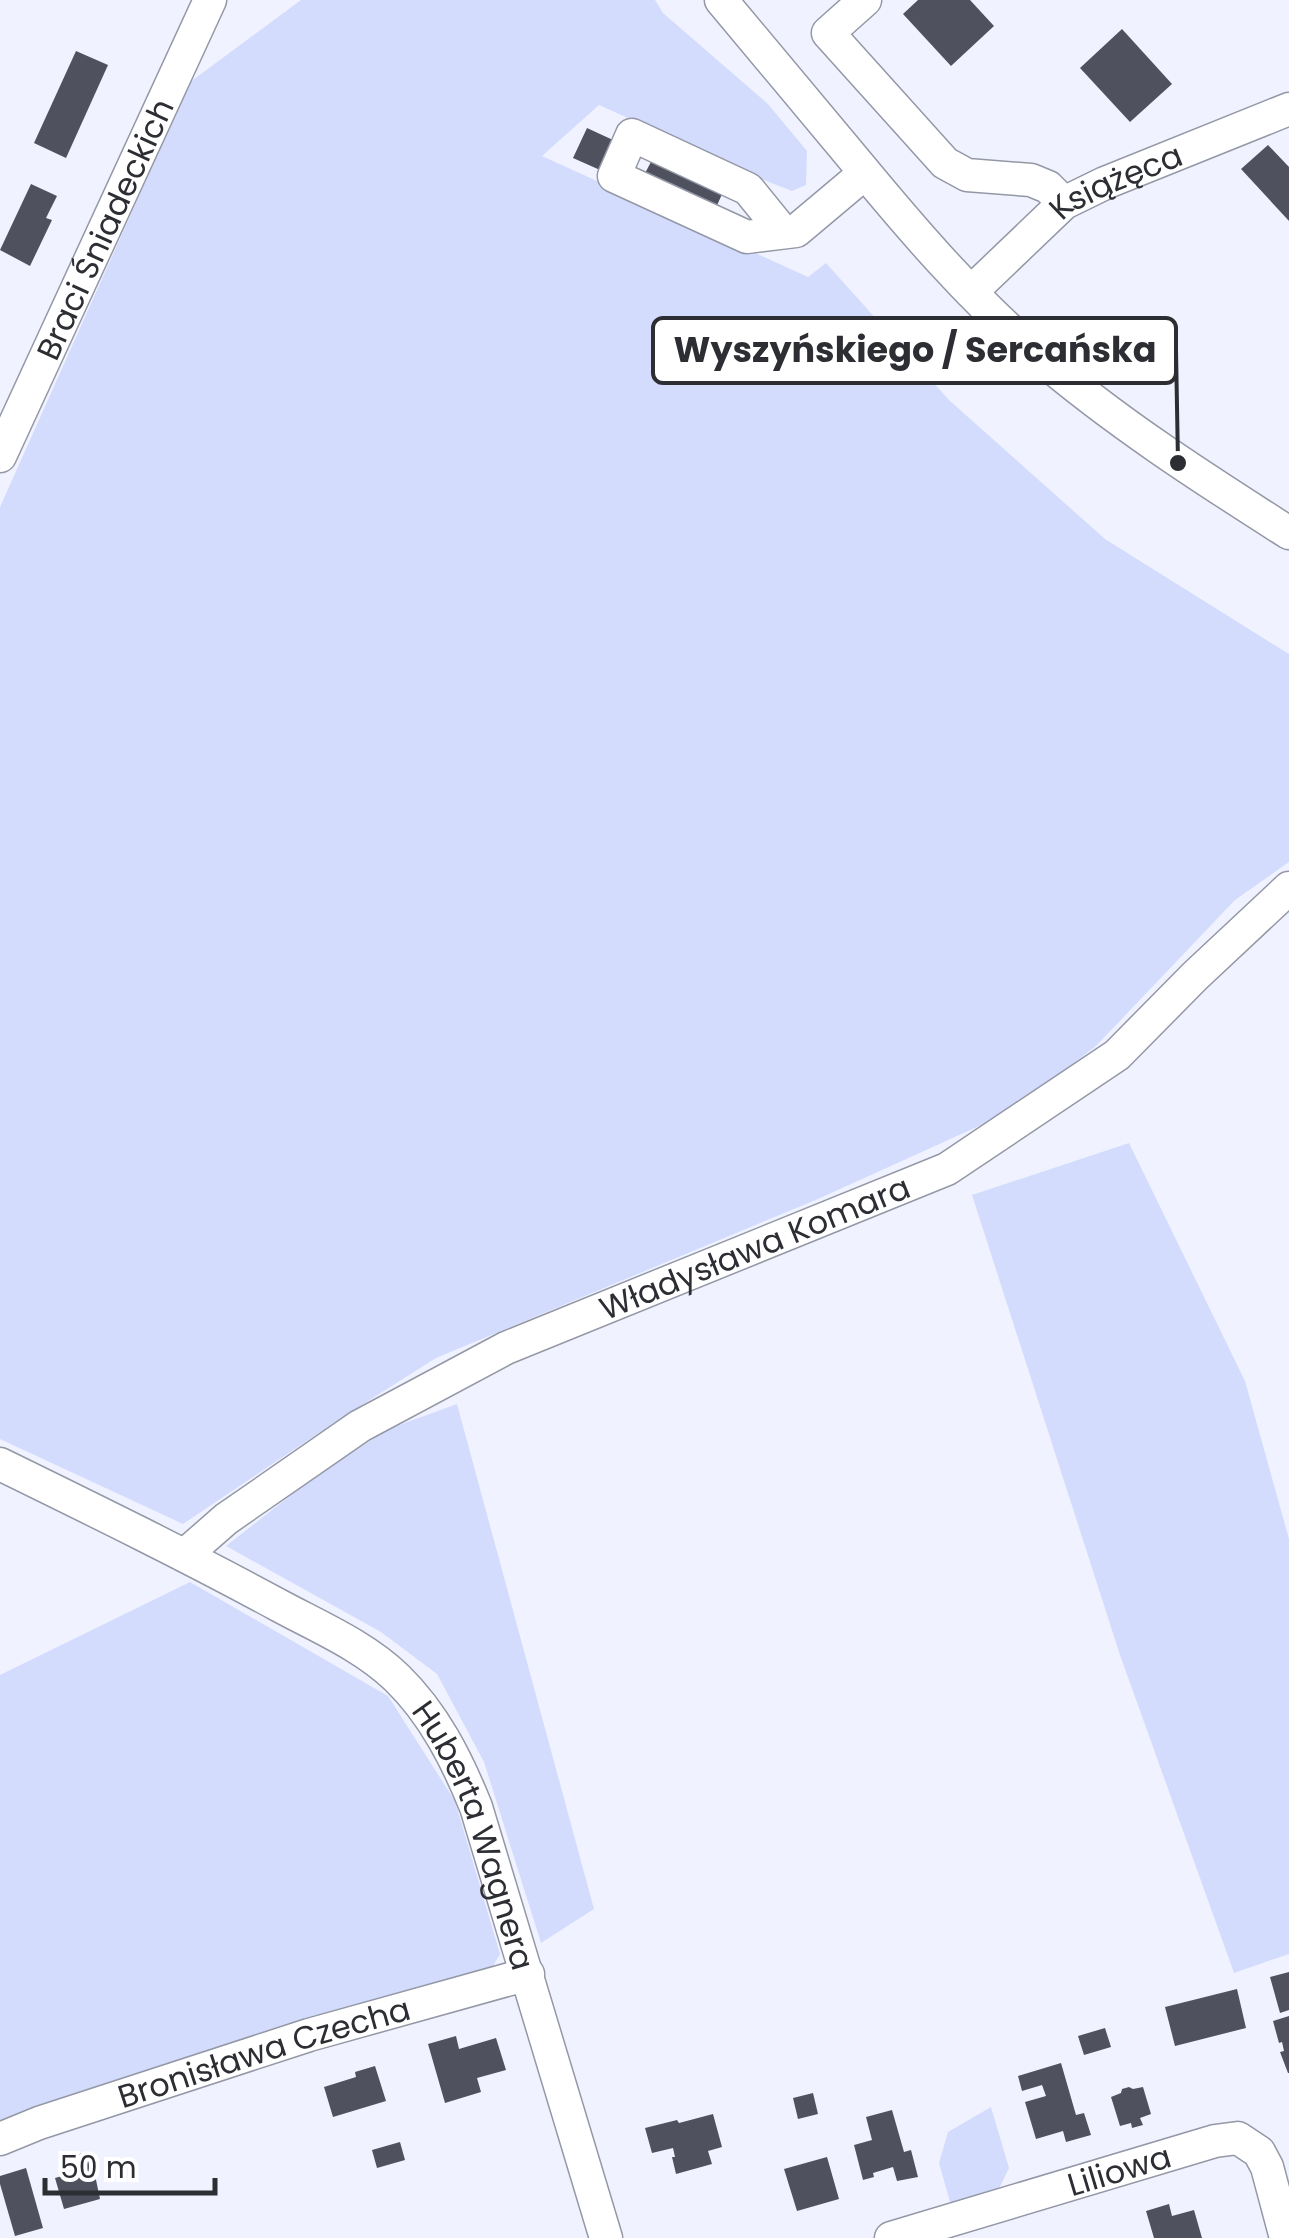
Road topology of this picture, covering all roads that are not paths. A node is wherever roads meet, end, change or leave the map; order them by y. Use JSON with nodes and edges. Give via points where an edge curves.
{"nodes":[{"id":1,"x":210,"y":0,"type":"edge"},
{"id":2,"x":722,"y":0,"type":"edge"},
{"id":3,"x":865,"y":0,"type":"edge"},
{"id":4,"x":1289,"y":108,"type":"edge"},
{"id":5,"x":865,"y":173,"type":"junction"},
{"id":6,"x":1064,"y":203,"type":"junction"},
{"id":7,"x":783,"y":232,"type":"junction"},
{"id":8,"x":971,"y":292,"type":"junction"},
{"id":9,"x":0,"y":456,"type":"edge"},
{"id":10,"x":1289,"y":533,"type":"edge"},
{"id":11,"x":1289,"y":888,"type":"edge"},
{"id":12,"x":0,"y":1464,"type":"edge"},
{"id":13,"x":186,"y":1554,"type":"junction"},
{"id":14,"x":528,"y":1974,"type":"junction"},
{"id":15,"x":0,"y":2139,"type":"edge"},
{"id":16,"x":606,"y":2238,"type":"edge"},
{"id":17,"x":891,"y":2238,"type":"edge"},
{"id":18,"x":1286,"y":2238,"type":"edge"}],
"edges":[{"from":1,"to":9,"type":"street","name":"Braci Śniadeckich"},
{"from":2,"to":5,"type":"street"},
{"from":3,"to":6,"type":"street","via":[[828,34],[944,163],[966,175],[1031,180]]},
{"from":4,"to":6,"type":"street","name":"Książęca"},
{"from":5,"to":7,"type":"street","via":[[796,231]]},
{"from":5,"to":8,"type":"street"},
{"from":6,"to":8,"type":"street","name":"Książęca"},
{"from":7,"to":7,"type":"street","via":[[748,189],[632,135],[614,176],[747,237]]},
{"from":8,"to":10,"type":"street","via":[[1102,407]]},
{"from":11,"to":13,"type":"street","name":"Władysława Komara","via":[[1117,1055],[947,1169],[506,1348],[360,1426]]},
{"from":12,"to":13,"type":"street","name":"Huberta Wagnera"},
{"from":13,"to":14,"type":"street","name":"Huberta Wagnera","via":[[378,1662],[426,1710],[476,1807]]},
{"from":14,"to":15,"type":"street","name":"Bronisława Czecha","via":[[309,2035]]},
{"from":14,"to":16,"type":"street","name":"Huberta Wagnera"},
{"from":17,"to":18,"type":"street","name":"Liliowa","via":[[1238,2138],[1267,2167]]}]}
